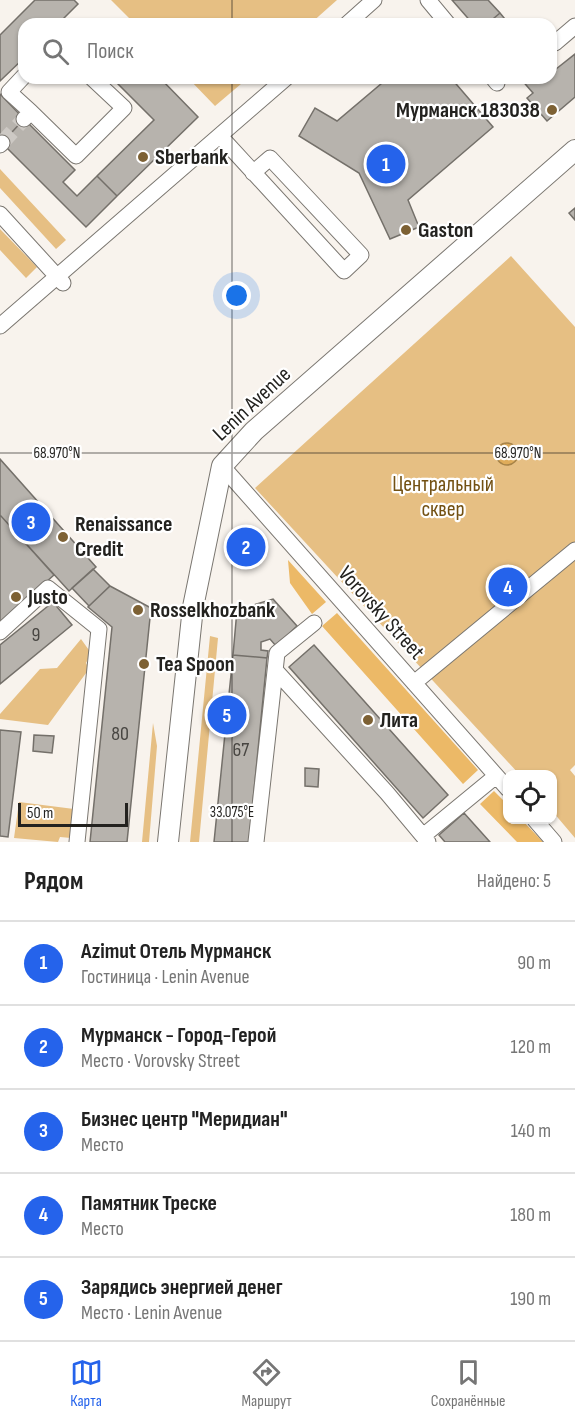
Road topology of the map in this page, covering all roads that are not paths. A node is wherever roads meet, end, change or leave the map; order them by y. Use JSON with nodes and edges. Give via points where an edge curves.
{"nodes":[{"id":1,"x":374,"y":0,"type":"edge"},
{"id":2,"x":428,"y":0,"type":"edge"},
{"id":3,"x":354,"y":18,"type":"edge"},
{"id":4,"x":443,"y":18,"type":"edge"},
{"id":5,"x":575,"y":26,"type":"edge"},
{"id":6,"x":557,"y":41,"type":"edge"},
{"id":7,"x":18,"y":82,"type":"edge"},
{"id":8,"x":98,"y":84,"type":"edge"},
{"id":9,"x":279,"y":84,"type":"edge"},
{"id":10,"x":220,"y":136,"type":"junction"},
{"id":11,"x":575,"y":150,"type":"edge"},
{"id":12,"x":253,"y":173,"type":"junction"},
{"id":13,"x":0,"y":214,"type":"edge"},
{"id":14,"x":60,"y":280,"type":"junction"},
{"id":15,"x":0,"y":326,"type":"edge"},
{"id":16,"x":0,"y":334,"type":"edge"},
{"id":17,"x":222,"y":466,"type":"junction"},
{"id":18,"x":575,"y":550,"type":"edge"},
{"id":19,"x":314,"y":623,"type":"dead end"},
{"id":20,"x":0,"y":632,"type":"edge"},
{"id":21,"x":276,"y":671,"type":"junction"},
{"id":22,"x":414,"y":683,"type":"junction"},
{"id":23,"x":496,"y":776,"type":"junction"},
{"id":24,"x":503,"y":784,"type":"edge"},
{"id":25,"x":539,"y":824,"type":"edge"},
{"id":26,"x":426,"y":839,"type":"edge"},
{"id":27,"x":64,"y":842,"type":"edge"},
{"id":28,"x":75,"y":842,"type":"edge"},
{"id":29,"x":168,"y":842,"type":"edge"},
{"id":30,"x":256,"y":842,"type":"edge"},
{"id":31,"x":554,"y":842,"type":"edge"}],
"edges":[{"from":1,"to":3,"type":"street"},
{"from":2,"to":4,"type":"street"},
{"from":5,"to":6,"type":"street"},
{"from":7,"to":8,"type":"street","via":[[9,92],[28,116],[76,156],[124,108]]},
{"from":9,"to":10,"type":"street"},
{"from":10,"to":12,"type":"street"},
{"from":10,"to":14,"type":"street","via":[[83,254]]},
{"from":11,"to":17,"type":"main road","name":"Lenin Avenue","via":[[254,431]]},
{"from":12,"to":12,"type":"street","via":[[270,158],[361,255],[344,271]]},
{"from":13,"to":14,"type":"street"},
{"from":14,"to":15,"type":"street"},
{"from":14,"to":16,"type":"street"},
{"from":17,"to":22,"type":"street","name":"Vorovsky Street"},
{"from":17,"to":29,"type":"main road","name":"Lenin Avenue","via":[[193,607]]},
{"from":18,"to":22,"type":"street"},
{"from":19,"to":21,"type":"street","via":[[277,653]]},
{"from":20,"to":28,"type":"street","via":[[48,588],[99,629]]},
{"from":21,"to":26,"type":"street"},
{"from":21,"to":30,"type":"street"},
{"from":22,"to":23,"type":"street","name":"Vorovsky Street"},
{"from":23,"to":24,"type":"street","name":"Vorovsky Street"},
{"from":23,"to":26,"type":"street"},
{"from":25,"to":31,"type":"street"},
{"from":27,"to":28,"type":"street"}]}
